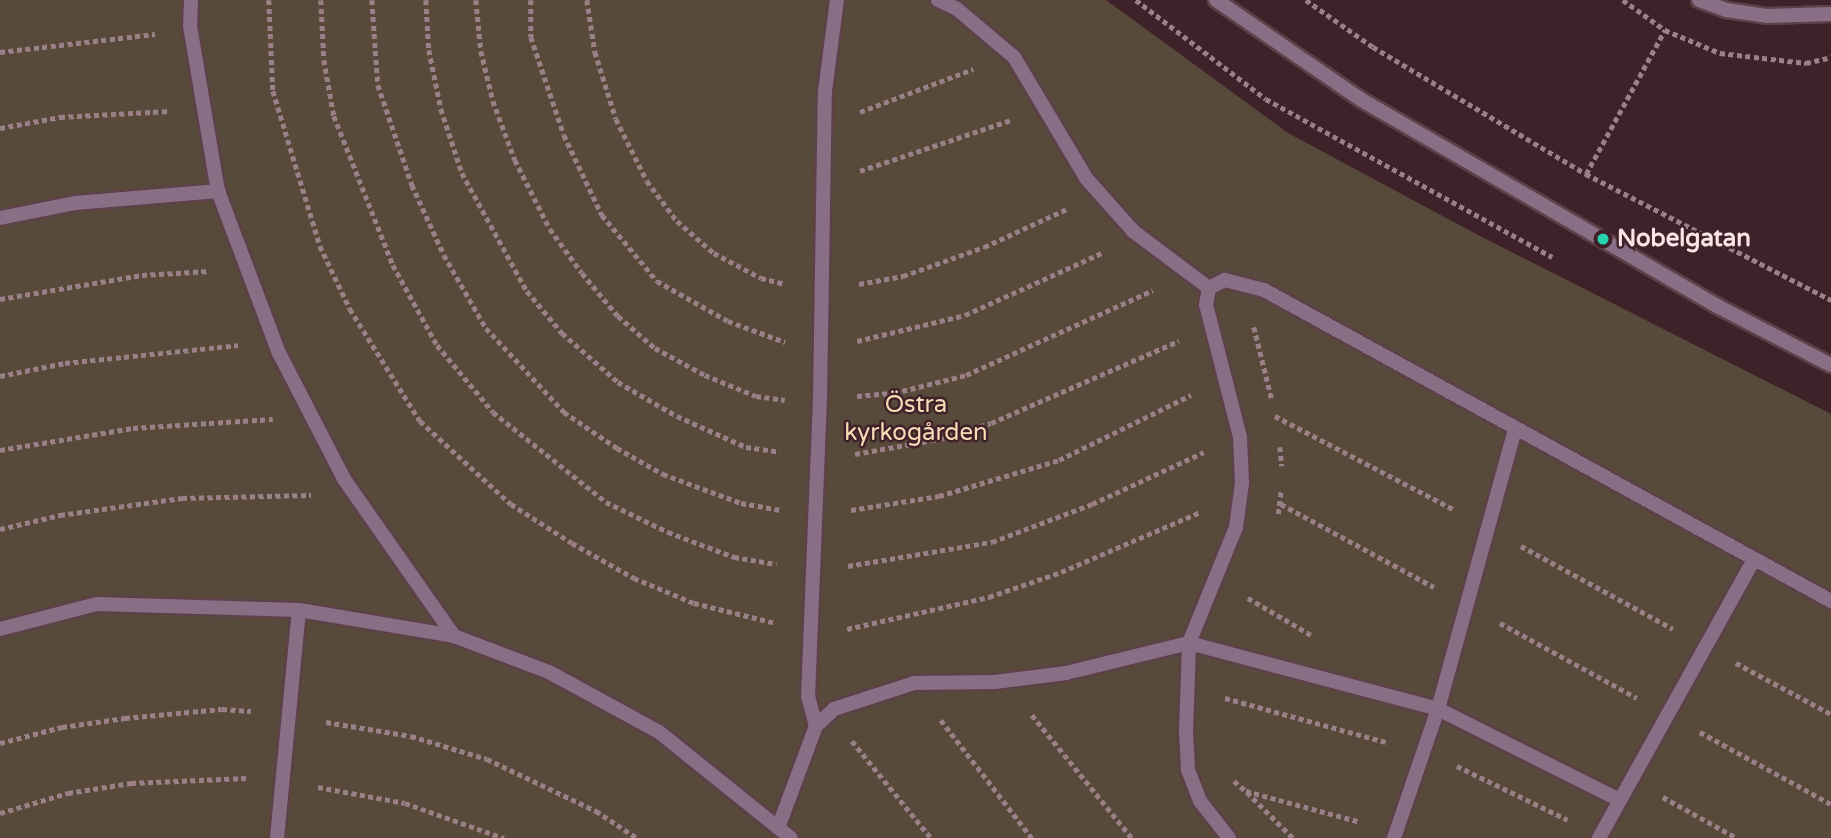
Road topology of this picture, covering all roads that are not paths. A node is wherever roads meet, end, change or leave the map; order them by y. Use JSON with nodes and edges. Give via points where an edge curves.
{"nodes":[{"id":1,"x":191,"y":0,"type":"edge"},
{"id":2,"x":837,"y":0,"type":"edge"},
{"id":3,"x":937,"y":0,"type":"edge"},
{"id":4,"x":1216,"y":0,"type":"edge"},
{"id":5,"x":1699,"y":0,"type":"edge"},
{"id":6,"x":1831,"y":14,"type":"edge"},
{"id":7,"x":218,"y":191,"type":"junction"},
{"id":8,"x":0,"y":218,"type":"edge"},
{"id":9,"x":1209,"y":288,"type":"junction"},
{"id":10,"x":1831,"y":365,"type":"edge"},
{"id":11,"x":1515,"y":429,"type":"junction"},
{"id":12,"x":1754,"y":559,"type":"junction"},
{"id":13,"x":1831,"y":601,"type":"edge"},
{"id":14,"x":299,"y":610,"type":"junction"},
{"id":15,"x":0,"y":629,"type":"edge"},
{"id":16,"x":454,"y":636,"type":"junction"},
{"id":17,"x":1189,"y":643,"type":"junction"},
{"id":18,"x":1438,"y":709,"type":"junction"},
{"id":19,"x":816,"y":726,"type":"junction"},
{"id":20,"x":1620,"y":800,"type":"junction"},
{"id":21,"x":786,"y":835,"type":"edge"},
{"id":22,"x":1395,"y":835,"type":"edge"},
{"id":23,"x":277,"y":838,"type":"edge"},
{"id":24,"x":1229,"y":838,"type":"edge"},
{"id":25,"x":1599,"y":838,"type":"edge"}],
"edges":[{"from":1,"to":7,"type":"street","via":[[202,111]]},
{"from":2,"to":19,"type":"street","via":[[825,117],[816,567],[808,697]]},
{"from":3,"to":9,"type":"street","via":[[957,9],[1009,52],[1086,178],[1133,231]]},
{"from":4,"to":10,"type":"street","via":[[1360,99],[1717,306]]},
{"from":5,"to":6,"type":"street","via":[[1726,10],[1767,16]]},
{"from":7,"to":8,"type":"street","via":[[75,203]]},
{"from":7,"to":16,"type":"street","via":[[275,342],[314,420],[357,498]]},
{"from":9,"to":11,"type":"street","via":[[1225,280],[1240,281]]},
{"from":9,"to":17,"type":"street","via":[[1206,305],[1240,437],[1241,491],[1236,527]]},
{"from":11,"to":12,"type":"street"},
{"from":11,"to":18,"type":"street"},
{"from":12,"to":13,"type":"street"},
{"from":12,"to":20,"type":"street"},
{"from":14,"to":15,"type":"street","via":[[97,604]]},
{"from":14,"to":16,"type":"street"},
{"from":14,"to":23,"type":"street"},
{"from":16,"to":21,"type":"street","via":[[549,672],[659,732]]},
{"from":17,"to":18,"type":"street"},
{"from":17,"to":19,"type":"street","via":[[1066,673],[995,682],[914,683],[829,714]]},
{"from":17,"to":24,"type":"street","via":[[1188,769],[1200,801]]},
{"from":18,"to":20,"type":"street"},
{"from":18,"to":22,"type":"street"},
{"from":19,"to":21,"type":"street"},
{"from":20,"to":25,"type":"street"}]}
